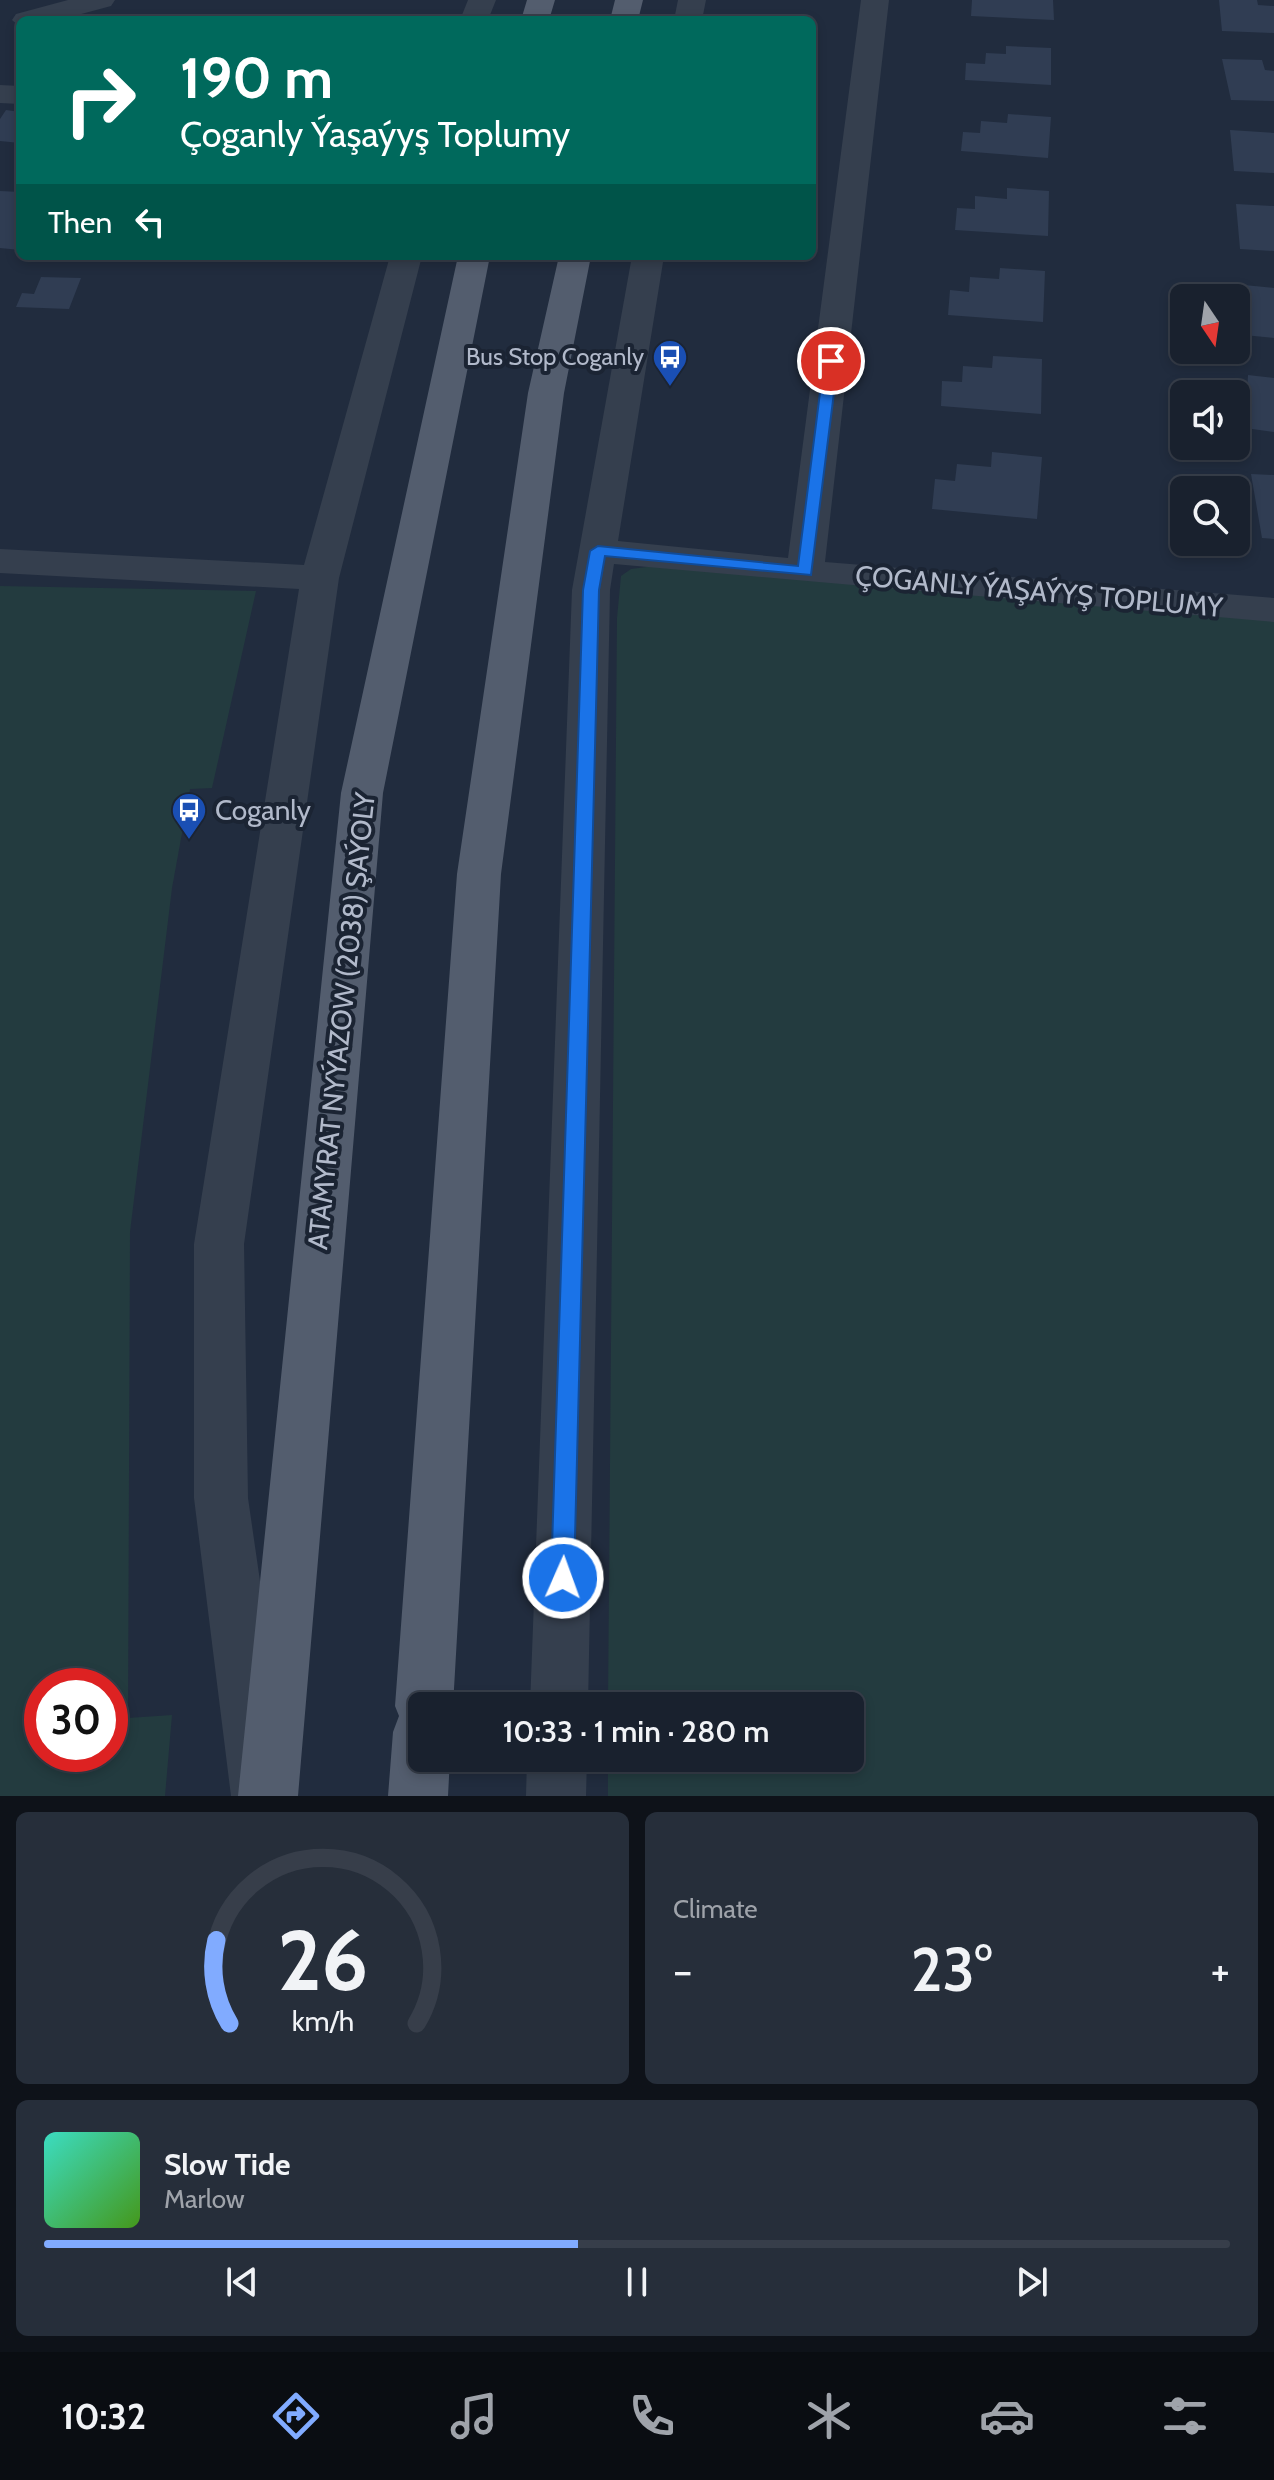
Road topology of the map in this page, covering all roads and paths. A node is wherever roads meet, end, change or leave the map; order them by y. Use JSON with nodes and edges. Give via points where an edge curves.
{"nodes":[{"id":1,"x":101,"y":0,"type":"edge"},
{"id":2,"x":875,"y":0,"type":"edge"},
{"id":3,"x":43,"y":16,"type":"edge"},
{"id":4,"x":405,"y":260,"type":"edge"},
{"id":5,"x":473,"y":260,"type":"edge"},
{"id":6,"x":574,"y":260,"type":"edge"},
{"id":7,"x":647,"y":260,"type":"edge"},
{"id":8,"x":598,"y":551,"type":"junction"},
{"id":9,"x":0,"y":561,"type":"edge"},
{"id":10,"x":805,"y":572,"type":"junction"},
{"id":11,"x":320,"y":578,"type":"junction"},
{"id":12,"x":1274,"y":610,"type":"edge"},
{"id":13,"x":425,"y":1692,"type":"edge"},
{"id":14,"x":559,"y":1692,"type":"edge"},
{"id":15,"x":420,"y":1772,"type":"edge"},
{"id":16,"x":557,"y":1772,"type":"edge"},
{"id":17,"x":261,"y":1796,"type":"edge"},
{"id":18,"x":268,"y":1796,"type":"edge"},
{"id":19,"x":418,"y":1796,"type":"edge"},
{"id":20,"x":556,"y":1796,"type":"edge"}],
"edges":[{"from":1,"to":3,"type":"street"},
{"from":2,"to":10,"type":"street"},
{"from":4,"to":11,"type":"street"},
{"from":5,"to":18,"type":"main road","name":"ATAMYRAT NYÝAZOW (2038) ŞAÝOLY","via":[[362,793]]},
{"from":6,"to":13,"type":"main road","via":[[546,393],[479,874]]},
{"from":7,"to":8,"type":"street"},
{"from":8,"to":10,"type":"street","name":"ÇOGANLY ÝAŞAÝYŞ TOPLUMY"},
{"from":8,"to":14,"type":"street","via":[[591,606]]},
{"from":9,"to":11,"type":"street"},
{"from":10,"to":12,"type":"street","name":"ÇOGANLY ÝAŞAÝYŞ TOPLUMY"},
{"from":11,"to":17,"type":"street","via":[[219,1244],[221,1498]]},
{"from":15,"to":19,"type":"main road"},
{"from":16,"to":20,"type":"street"}]}
